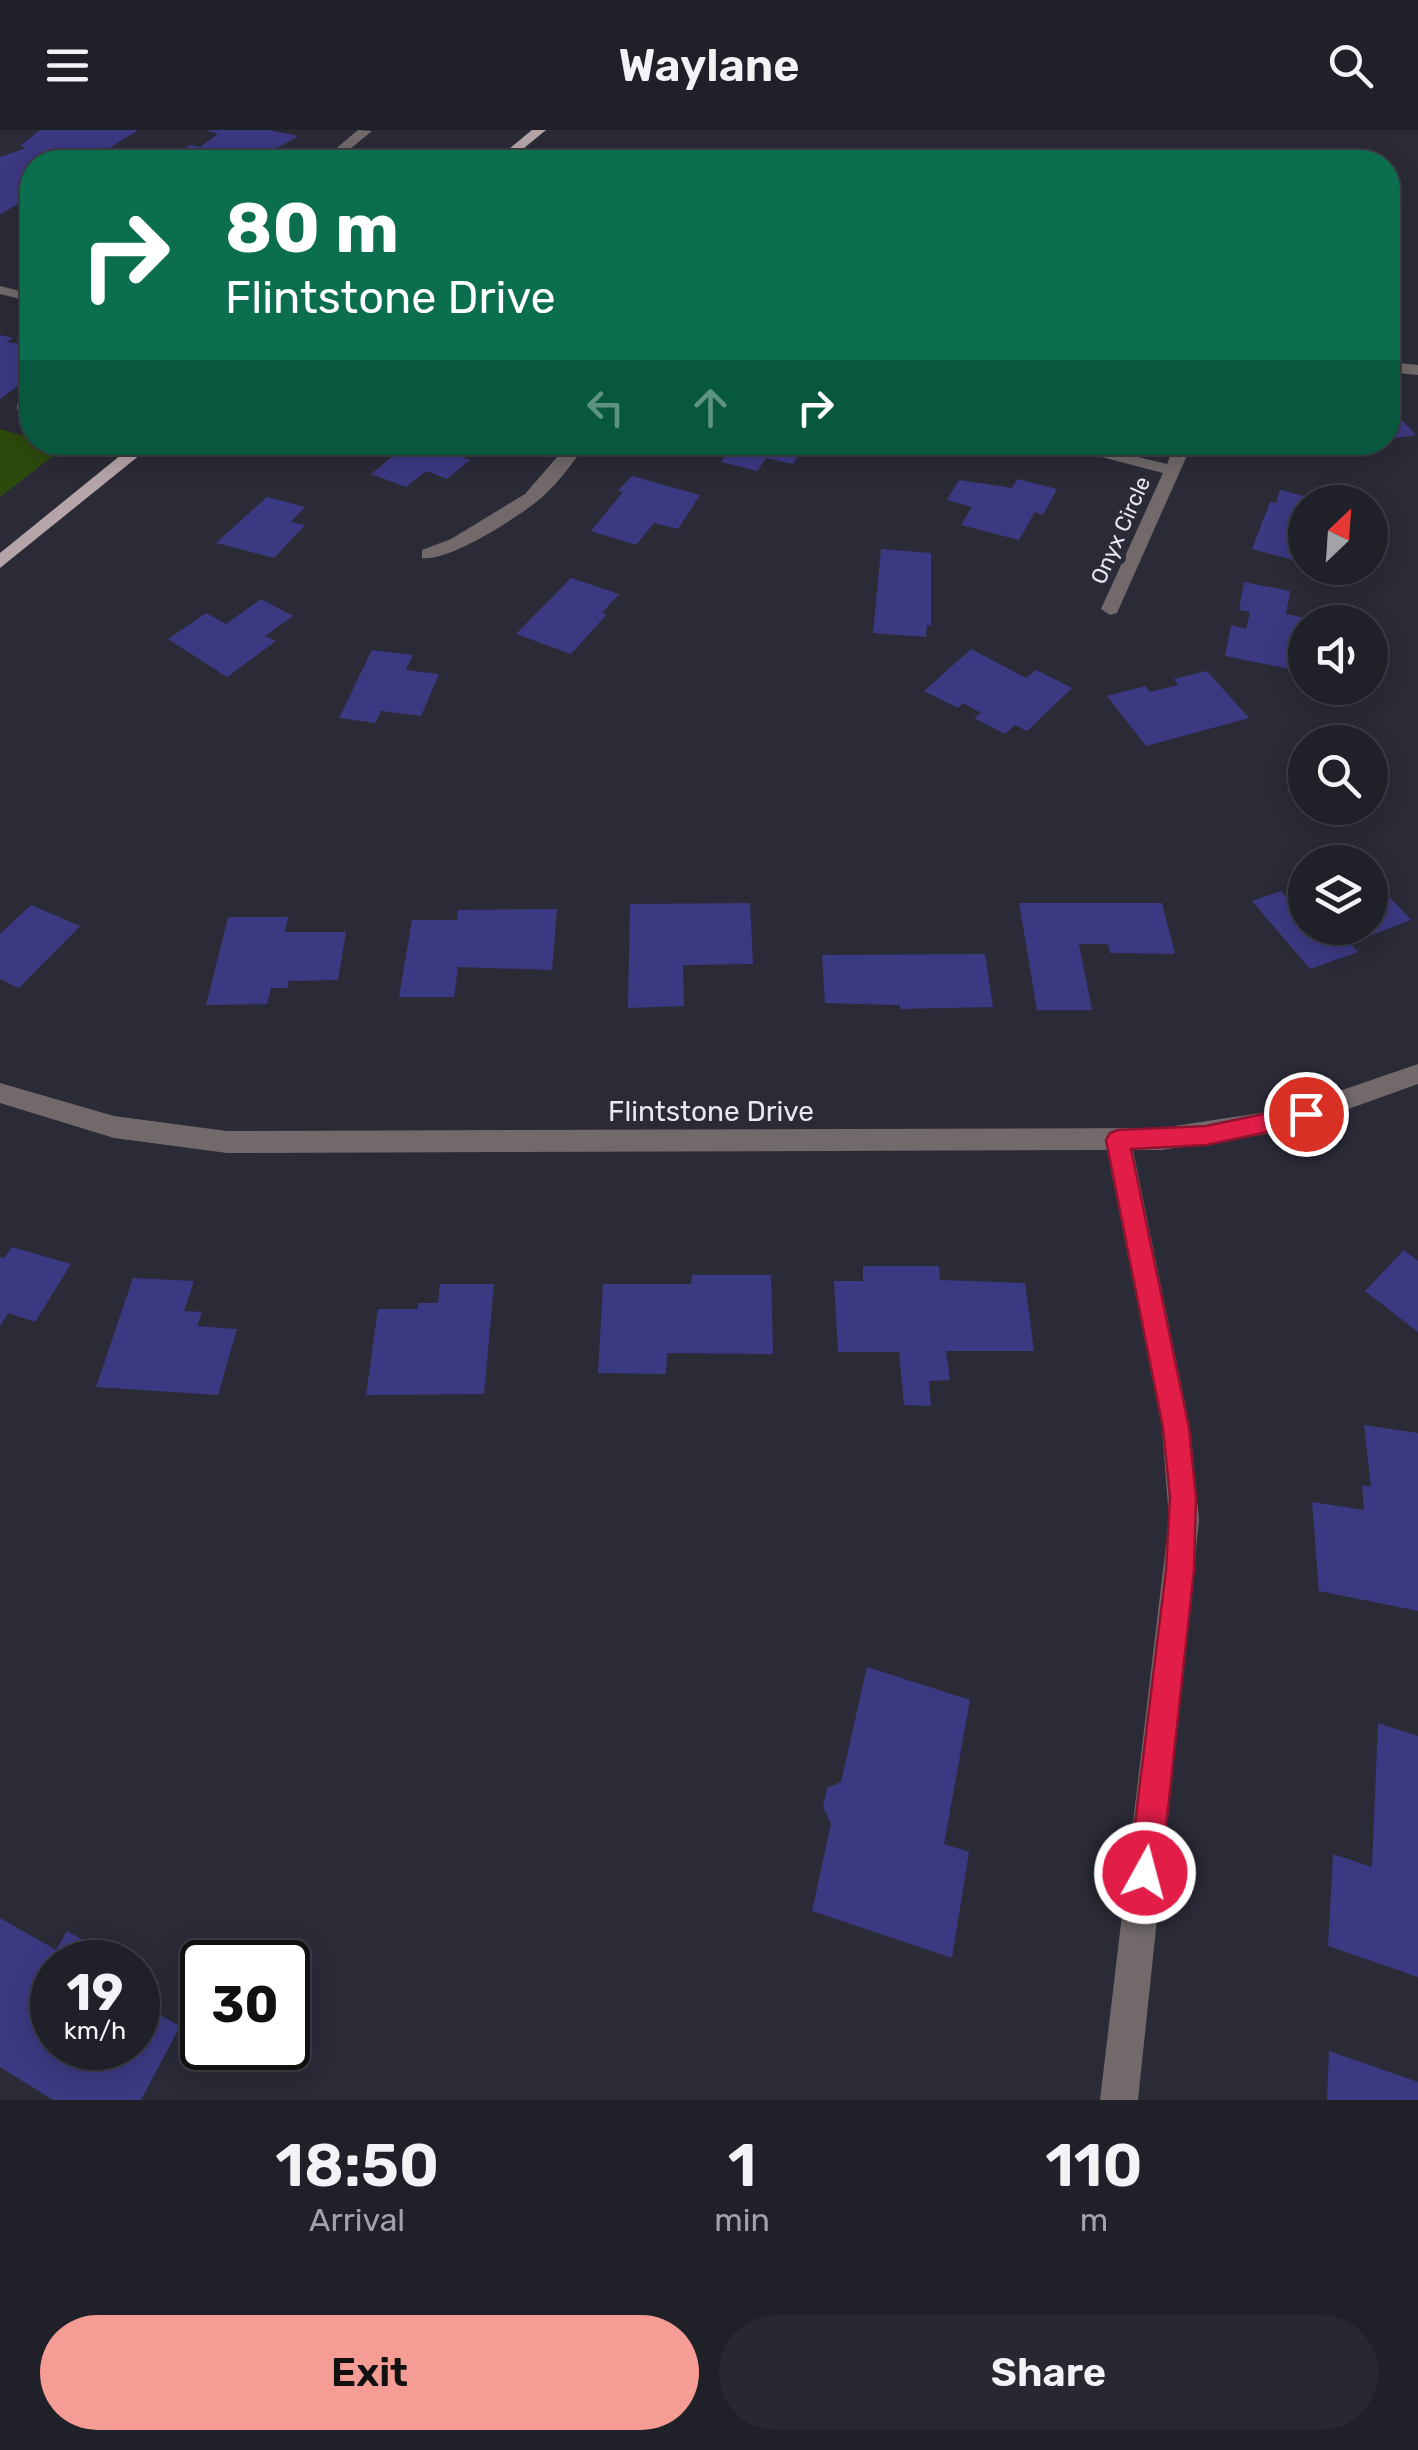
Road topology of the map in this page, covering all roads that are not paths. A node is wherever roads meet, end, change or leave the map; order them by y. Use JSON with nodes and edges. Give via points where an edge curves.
{"nodes":[{"id":1,"x":540,"y":130,"type":"edge"},
{"id":2,"x":362,"y":131,"type":"edge"},
{"id":3,"x":340,"y":150,"type":"edge"},
{"id":4,"x":514,"y":150,"type":"edge"},
{"id":5,"x":132,"y":455,"type":"edge"},
{"id":6,"x":569,"y":455,"type":"edge"},
{"id":7,"x":1108,"y":455,"type":"edge"},
{"id":8,"x":1179,"y":455,"type":"edge"},
{"id":9,"x":1172,"y":470,"type":"junction"},
{"id":10,"x":428,"y":554,"type":"dead end"},
{"id":11,"x":0,"y":562,"type":"edge"},
{"id":12,"x":1110,"y":609,"type":"dead end"},
{"id":13,"x":1418,"y":1074,"type":"edge"},
{"id":14,"x":0,"y":1093,"type":"edge"},
{"id":15,"x":1118,"y":1140,"type":"junction"},
{"id":16,"x":1119,"y":2100,"type":"edge"}],
"edges":[{"from":1,"to":4,"type":"main road"},
{"from":2,"to":3,"type":"street"},
{"from":5,"to":11,"type":"main road"},
{"from":6,"to":10,"type":"street","via":[[531,498]]},
{"from":7,"to":9,"type":"street"},
{"from":8,"to":9,"type":"street","name":"Onyx Circle"},
{"from":9,"to":12,"type":"street","name":"Onyx Circle"},
{"from":13,"to":15,"type":"street","name":"Flintstone Drive","via":[[1287,1120],[1206,1136]]},
{"from":14,"to":15,"type":"street","name":"Flintstone Drive","via":[[114,1127],[226,1142]]},
{"from":15,"to":16,"type":"street","via":[[1176,1428],[1184,1520]]}]}
